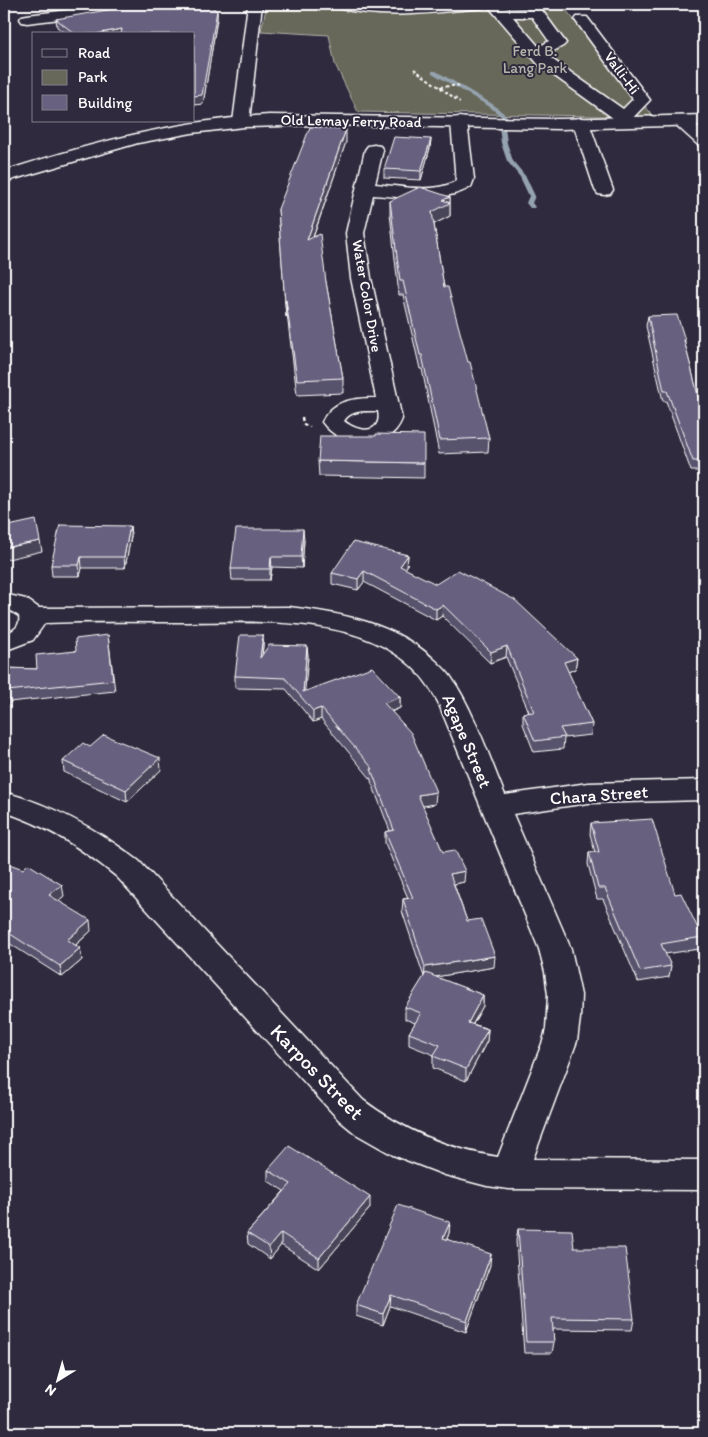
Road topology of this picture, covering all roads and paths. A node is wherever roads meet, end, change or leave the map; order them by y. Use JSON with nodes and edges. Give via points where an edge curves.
{"nodes":[{"id":1,"x":152,"y":4,"type":"edge"},
{"id":2,"x":255,"y":4,"type":"edge"},
{"id":3,"x":338,"y":4,"type":"edge"},
{"id":4,"x":482,"y":4,"type":"edge"},
{"id":5,"x":498,"y":8,"type":"edge"},
{"id":6,"x":28,"y":19,"type":"dead end"},
{"id":7,"x":582,"y":20,"type":"dead end"},
{"id":8,"x":537,"y":54,"type":"junction"},
{"id":9,"x":414,"y":69,"type":"dead end"},
{"id":10,"x":461,"y":85,"type":"dead end"},
{"id":11,"x":439,"y":87,"type":"junction"},
{"id":12,"x":467,"y":106,"type":"dead end"},
{"id":13,"x":622,"y":120,"type":"junction"},
{"id":14,"x":704,"y":120,"type":"edge"},
{"id":15,"x":682,"y":121,"type":"junction"},
{"id":16,"x":241,"y":122,"type":"junction"},
{"id":17,"x":459,"y":122,"type":"junction"},
{"id":18,"x":581,"y":123,"type":"junction"},
{"id":19,"x":704,"y":142,"type":"edge"},
{"id":20,"x":374,"y":150,"type":"dead end"},
{"id":21,"x":4,"y":177,"type":"edge"},
{"id":22,"x":366,"y":189,"type":"junction"},
{"id":23,"x":604,"y":190,"type":"dead end"},
{"id":24,"x":387,"y":404,"type":"dead end"},
{"id":25,"x":4,"y":602,"type":"edge"},
{"id":26,"x":33,"y":616,"type":"junction"},
{"id":27,"x":4,"y":642,"type":"edge"},
{"id":28,"x":704,"y":790,"type":"edge"},
{"id":29,"x":4,"y":802,"type":"edge"},
{"id":30,"x":495,"y":806,"type":"junction"},
{"id":31,"x":510,"y":1174,"type":"junction"},
{"id":32,"x":704,"y":1175,"type":"edge"}],
"edges":[{"from":1,"to":6,"type":"street"},
{"from":2,"to":16,"type":"street"},
{"from":3,"to":4,"type":"street","via":[[366,10]]},
{"from":5,"to":8,"type":"street"},
{"from":5,"to":8,"type":"street","via":[[536,12],[558,44]]},
{"from":7,"to":13,"type":"street","name":"Valli-Hi","via":[[642,100]]},
{"from":8,"to":13,"type":"street"},
{"from":9,"to":11,"type":"path"},
{"from":10,"to":11,"type":"path"},
{"from":11,"to":12,"type":"path"},
{"from":13,"to":15,"type":"street","name":"Old Lemay Ferry Road"},
{"from":13,"to":18,"type":"street","name":"Old Lemay Ferry Road"},
{"from":14,"to":15,"type":"street","name":"Old Lemay Ferry Road"},
{"from":15,"to":19,"type":"street"},
{"from":16,"to":17,"type":"street","name":"Old Lemay Ferry Road"},
{"from":16,"to":21,"type":"street","name":"Old Lemay Ferry Road","via":[[153,135]]},
{"from":17,"to":18,"type":"street","name":"Old Lemay Ferry Road"},
{"from":17,"to":22,"type":"street","via":[[465,179],[460,187],[431,192]]},
{"from":18,"to":23,"type":"street"},
{"from":20,"to":22,"type":"street","name":"Water Color Drive"},
{"from":22,"to":24,"type":"street","name":"Water Color Drive","via":[[356,237],[361,278]]},
{"from":25,"to":26,"type":"street","via":[[19,604]]},
{"from":26,"to":27,"type":"street","via":[[27,632]]},
{"from":26,"to":30,"type":"street","name":"Agape Street","via":[[292,614],[336,620],[379,634],[424,663],[440,680]]},
{"from":28,"to":30,"type":"street","name":"Chara Street","via":[[588,793]]},
{"from":29,"to":31,"type":"street","name":"Karpos Street","via":[[65,827],[104,849],[128,869],[335,1095],[370,1126],[403,1146],[440,1159]]},
{"from":30,"to":31,"type":"street","name":"Agape Street","via":[[555,949],[565,994],[560,1041]]},
{"from":31,"to":32,"type":"street","name":"Karpos Street"}]}
